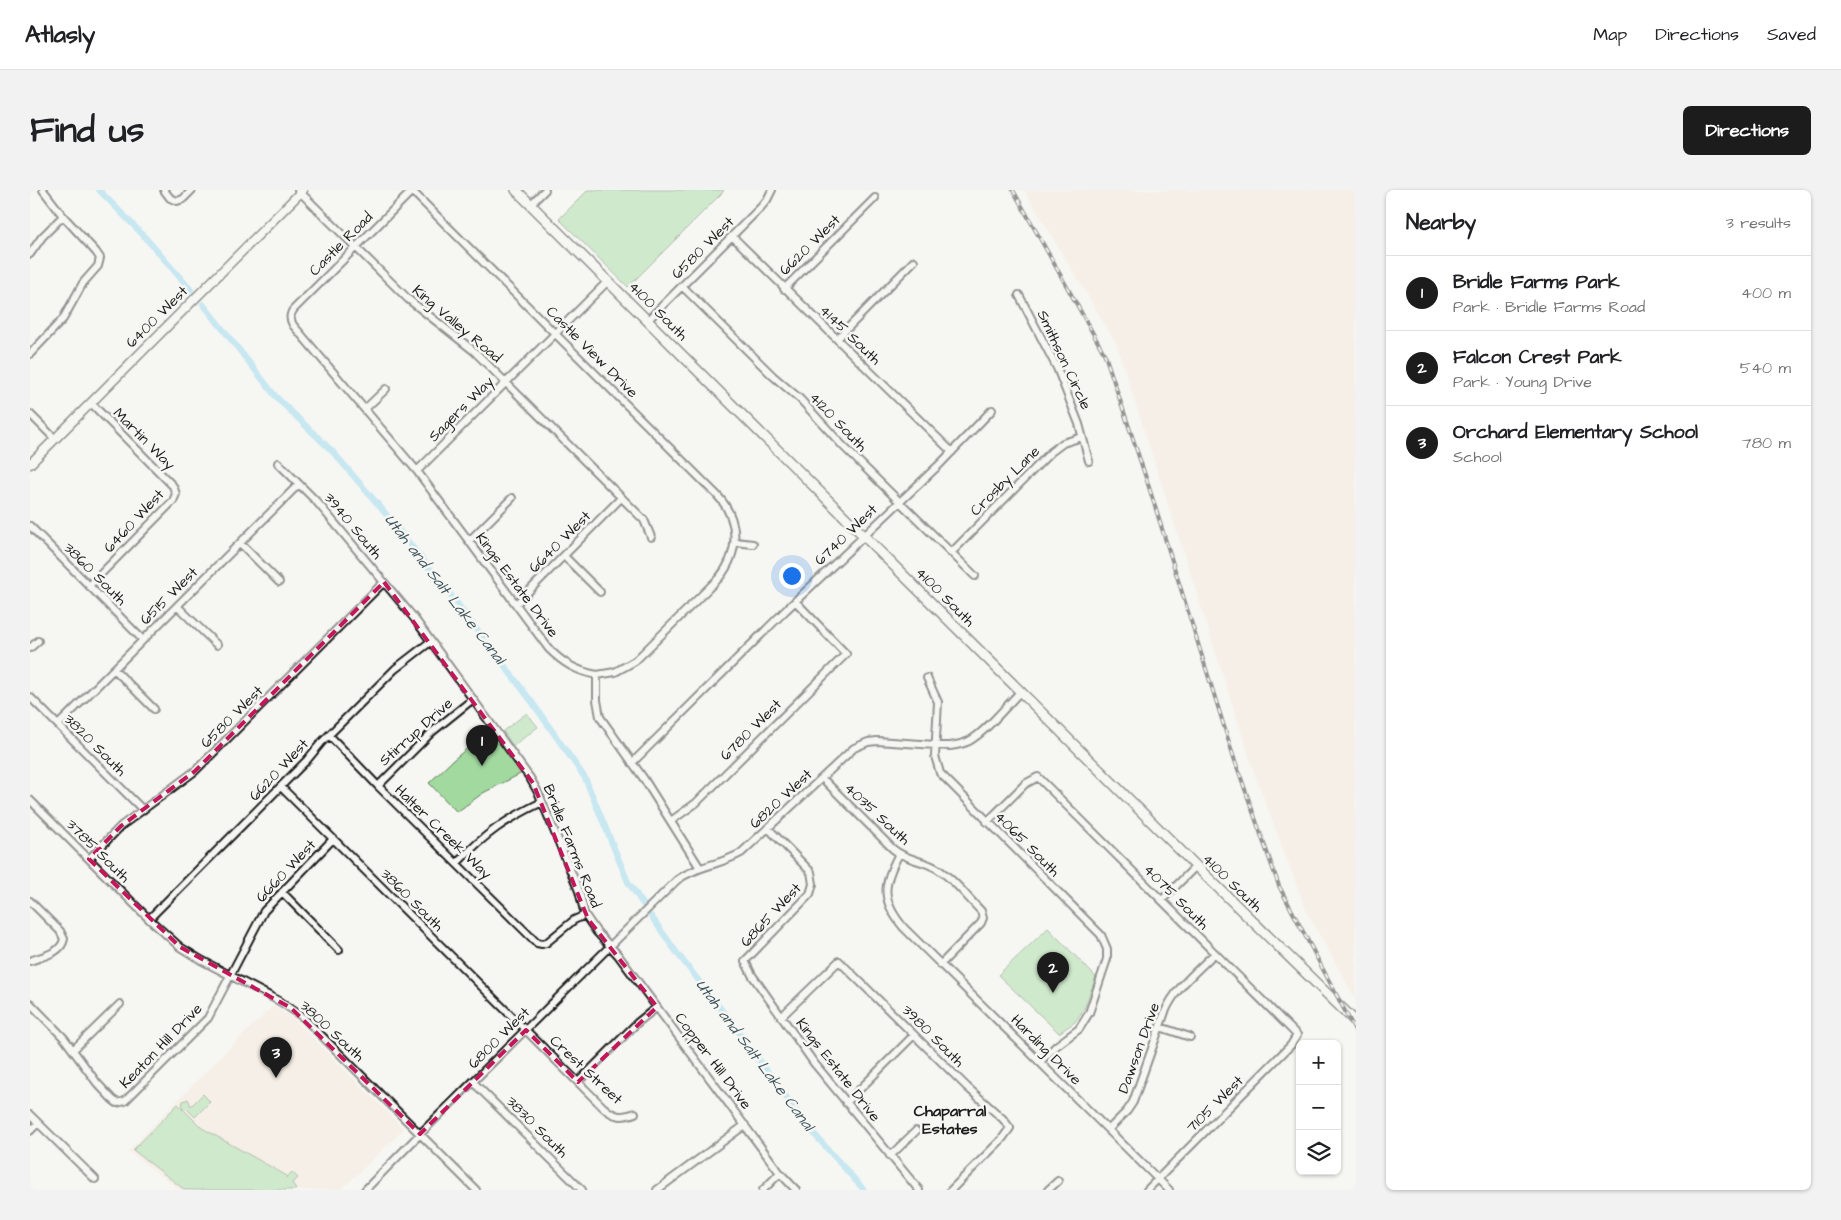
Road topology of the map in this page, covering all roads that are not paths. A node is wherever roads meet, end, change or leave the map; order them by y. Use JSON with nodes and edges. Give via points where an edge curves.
{"nodes":[{"id":1,"x":43,"y":190,"type":"edge"},
{"id":2,"x":164,"y":190,"type":"edge"},
{"id":3,"x":192,"y":190,"type":"edge"},
{"id":4,"x":412,"y":190,"type":"edge"},
{"id":5,"x":516,"y":190,"type":"edge"},
{"id":6,"x":544,"y":190,"type":"edge"},
{"id":7,"x":772,"y":190,"type":"edge"},
{"id":8,"x":301,"y":191,"type":"edge"},
{"id":9,"x":875,"y":198,"type":"dead end"},
{"id":10,"x":530,"y":204,"type":"junction"},
{"id":11,"x":62,"y":216,"type":"junction"},
{"id":12,"x":732,"y":236,"type":"junction"},
{"id":13,"x":356,"y":247,"type":"junction"},
{"id":14,"x":30,"y":254,"type":"edge"},
{"id":15,"x":914,"y":261,"type":"dead end"},
{"id":16,"x":608,"y":281,"type":"junction"},
{"id":17,"x":682,"y":286,"type":"junction"},
{"id":18,"x":784,"y":288,"type":"junction"},
{"id":19,"x":1019,"y":295,"type":"dead end"},
{"id":20,"x":290,"y":317,"type":"joint"},
{"id":21,"x":648,"y":320,"type":"junction"},
{"id":22,"x":555,"y":334,"type":"junction"},
{"id":23,"x":837,"y":339,"type":"junction"},
{"id":24,"x":30,"y":354,"type":"edge"},
{"id":25,"x":506,"y":383,"type":"junction"},
{"id":26,"x":386,"y":389,"type":"dead end"},
{"id":27,"x":91,"y":403,"type":"junction"},
{"id":28,"x":365,"y":409,"type":"junction"},
{"id":29,"x":992,"y":410,"type":"dead end"},
{"id":30,"x":30,"y":414,"type":"edge"},
{"id":31,"x":1082,"y":437,"type":"junction"},
{"id":32,"x":55,"y":439,"type":"junction"},
{"id":33,"x":952,"y":452,"type":"junction"},
{"id":34,"x":1089,"y":461,"type":"dead end"},
{"id":35,"x":278,"y":463,"type":"dead end"},
{"id":36,"x":30,"y":464,"type":"edge"},
{"id":37,"x":417,"y":471,"type":"junction"},
{"id":38,"x":299,"y":484,"type":"junction"},
{"id":39,"x":176,"y":494,"type":"joint"},
{"id":40,"x":512,"y":498,"type":"dead end"},
{"id":41,"x":621,"y":498,"type":"junction"},
{"id":42,"x":899,"y":502,"type":"junction"},
{"id":43,"x":30,"y":526,"type":"edge"},
{"id":44,"x":864,"y":536,"type":"junction"},
{"id":45,"x":651,"y":537,"type":"dead end"},
{"id":46,"x":469,"y":541,"type":"junction"},
{"id":47,"x":735,"y":542,"type":"junction"},
{"id":48,"x":240,"y":543,"type":"junction"},
{"id":49,"x":753,"y":544,"type":"dead end"},
{"id":50,"x":951,"y":553,"type":"junction"},
{"id":51,"x":564,"y":556,"type":"junction"},
{"id":52,"x":975,"y":576,"type":"dead end"},
{"id":53,"x":279,"y":582,"type":"dead end"},
{"id":54,"x":384,"y":582,"type":"junction"},
{"id":55,"x":89,"y":586,"type":"junction"},
{"id":56,"x":600,"y":592,"type":"dead end"},
{"id":57,"x":796,"y":602,"type":"junction"},
{"id":58,"x":516,"y":604,"type":"junction"},
{"id":59,"x":177,"y":606,"type":"junction"},
{"id":60,"x":407,"y":608,"type":"joint"},
{"id":61,"x":38,"y":640,"type":"dead end"},
{"id":62,"x":143,"y":640,"type":"junction"},
{"id":63,"x":430,"y":642,"type":"junction"},
{"id":64,"x":217,"y":645,"type":"dead end"},
{"id":65,"x":30,"y":648,"type":"edge"},
{"id":66,"x":114,"y":669,"type":"junction"},
{"id":67,"x":597,"y":674,"type":"junction"},
{"id":68,"x":927,"y":678,"type":"dead end"},
{"id":69,"x":1021,"y":691,"type":"junction"},
{"id":70,"x":30,"y":697,"type":"edge"},
{"id":71,"x":473,"y":698,"type":"junction"},
{"id":72,"x":154,"y":709,"type":"dead end"},
{"id":73,"x":58,"y":725,"type":"junction"},
{"id":74,"x":329,"y":735,"type":"junction"},
{"id":75,"x":936,"y":744,"type":"junction"},
{"id":76,"x":632,"y":763,"type":"junction"},
{"id":77,"x":822,"y":778,"type":"junction"},
{"id":78,"x":378,"y":786,"type":"junction"},
{"id":79,"x":281,"y":787,"type":"junction"},
{"id":80,"x":30,"y":800,"type":"edge"},
{"id":81,"x":542,"y":802,"type":"junction"},
{"id":82,"x":143,"y":810,"type":"junction"},
{"id":83,"x":671,"y":821,"type":"junction"},
{"id":84,"x":987,"y":822,"type":"junction"},
{"id":85,"x":768,"y":828,"type":"junction"},
{"id":86,"x":333,"y":840,"type":"junction"},
{"id":87,"x":899,"y":854,"type":"junction"},
{"id":88,"x":89,"y":858,"type":"junction"},
{"id":89,"x":457,"y":863,"type":"junction"},
{"id":90,"x":1196,"y":866,"type":"junction"},
{"id":91,"x":700,"y":868,"type":"junction"},
{"id":92,"x":282,"y":892,"type":"junction"},
{"id":93,"x":1162,"y":900,"type":"junction"},
{"id":94,"x":30,"y":901,"type":"edge"},
{"id":95,"x":652,"y":905,"type":"joint"},
{"id":96,"x":586,"y":915,"type":"junction"},
{"id":97,"x":149,"y":919,"type":"junction"},
{"id":98,"x":610,"y":946,"type":"junction"},
{"id":99,"x":339,"y":950,"type":"dead end"},
{"id":100,"x":1215,"y":953,"type":"junction"},
{"id":101,"x":30,"y":961,"type":"edge"},
{"id":102,"x":744,"y":961,"type":"joint"},
{"id":103,"x":941,"y":964,"type":"junction"},
{"id":104,"x":231,"y":975,"type":"junction"},
{"id":105,"x":30,"y":1003,"type":"edge"},
{"id":106,"x":120,"y":1004,"type":"dead end"},
{"id":107,"x":657,"y":1007,"type":"junction"},
{"id":108,"x":781,"y":1017,"type":"junction"},
{"id":109,"x":1356,"y":1022,"type":"edge"},
{"id":110,"x":1160,"y":1027,"type":"junction"},
{"id":111,"x":525,"y":1030,"type":"junction"},
{"id":112,"x":914,"y":1035,"type":"junction"},
{"id":113,"x":1297,"y":1035,"type":"joint"},
{"id":114,"x":1190,"y":1037,"type":"dead end"},
{"id":115,"x":73,"y":1050,"type":"junction"},
{"id":116,"x":1040,"y":1062,"type":"junction"},
{"id":117,"x":473,"y":1082,"type":"junction"},
{"id":118,"x":578,"y":1082,"type":"junction"},
{"id":119,"x":846,"y":1103,"type":"junction"},
{"id":120,"x":635,"y":1113,"type":"dead end"},
{"id":121,"x":30,"y":1115,"type":"edge"},
{"id":122,"x":38,"y":1123,"type":"junction"},
{"id":123,"x":745,"y":1125,"type":"junction"},
{"id":124,"x":1108,"y":1130,"type":"junction"},
{"id":125,"x":916,"y":1131,"type":"dead end"},
{"id":126,"x":30,"y":1132,"type":"edge"},
{"id":127,"x":420,"y":1134,"type":"junction"},
{"id":128,"x":890,"y":1156,"type":"junction"},
{"id":129,"x":780,"y":1173,"type":"junction"},
{"id":130,"x":95,"y":1179,"type":"dead end"},
{"id":131,"x":1158,"y":1179,"type":"junction"},
{"id":132,"x":1058,"y":1181,"type":"dead end"},
{"id":133,"x":366,"y":1190,"type":"edge"},
{"id":134,"x":476,"y":1190,"type":"edge"},
{"id":135,"x":582,"y":1190,"type":"edge"},
{"id":136,"x":657,"y":1190,"type":"edge"},
{"id":137,"x":764,"y":1190,"type":"edge"},
{"id":138,"x":796,"y":1190,"type":"edge"},
{"id":139,"x":919,"y":1190,"type":"edge"},
{"id":140,"x":951,"y":1190,"type":"edge"},
{"id":141,"x":1048,"y":1190,"type":"edge"},
{"id":142,"x":1147,"y":1190,"type":"edge"},
{"id":143,"x":1169,"y":1190,"type":"edge"}],
"edges":[{"from":1,"to":11,"type":"street"},
{"from":2,"to":3,"type":"street","via":[[177,201]]},
{"from":4,"to":13,"type":"street","name":"Castle Road"},
{"from":4,"to":22,"type":"street","name":"Castle View Drive"},
{"from":5,"to":10,"type":"main road","name":"4100 South"},
{"from":6,"to":10,"type":"street"},
{"from":7,"to":12,"type":"street","name":"6580 West","via":[[764,204]]},
{"from":8,"to":13,"type":"street","name":"King Valley Road"},
{"from":8,"to":27,"type":"street","name":"6400 West"},
{"from":9,"to":18,"type":"street","name":"6620 West"},
{"from":10,"to":16,"type":"main road","name":"4100 South"},
{"from":11,"to":14,"type":"street"},
{"from":11,"to":24,"type":"street","via":[[100,258],[98,266],[80,286],[63,319]]},
{"from":12,"to":17,"type":"street","name":"6580 West"},
{"from":12,"to":18,"type":"street","name":"4145 South"},
{"from":13,"to":20,"type":"street","name":"Castle Road","via":[[294,309]]},
{"from":13,"to":25,"type":"street","name":"King Valley Road","via":[[408,300],[462,340]]},
{"from":15,"to":23,"type":"street"},
{"from":16,"to":21,"type":"main road","name":"4100 South"},
{"from":16,"to":22,"type":"street","name":"Sagers Way"},
{"from":17,"to":21,"type":"street","name":"6580 West"},
{"from":17,"to":42,"type":"street","name":"4120 South","via":[[800,399]]},
{"from":18,"to":23,"type":"street","name":"4145 South"},
{"from":19,"to":31,"type":"street","name":"Smithson Circle","via":[[1057,368]]},
{"from":20,"to":28,"type":"street","name":"Kings Estate Drive","via":[[293,325]]},
{"from":21,"to":44,"type":"main road","name":"4100 South"},
{"from":22,"to":25,"type":"street","name":"Sagers Way"},
{"from":22,"to":47,"type":"street","name":"Castle View Drive","via":[[722,500],[734,523]]},
{"from":23,"to":33,"type":"street","name":"4145 South"},
{"from":25,"to":37,"type":"street","name":"Sagers Way"},
{"from":25,"to":41,"type":"street","name":"King Valley Road"},
{"from":26,"to":28,"type":"street"},
{"from":27,"to":32,"type":"street","name":"6400 West"},
{"from":27,"to":39,"type":"street","name":"Martin Way","via":[[173,486]]},
{"from":28,"to":37,"type":"street","name":"Kings Estate Drive"},
{"from":29,"to":33,"type":"street","name":"6740 West"},
{"from":30,"to":32,"type":"street"},
{"from":31,"to":34,"type":"street","name":"Smithson Circle"},
{"from":31,"to":50,"type":"street","name":"Crosby Lane","via":[[1063,443],[1052,452]]},
{"from":32,"to":36,"type":"street","name":"6400 West"},
{"from":33,"to":42,"type":"street","name":"6740 West"},
{"from":35,"to":38,"type":"street","name":"3940 South"},
{"from":37,"to":46,"type":"street","name":"Kings Estate Drive"},
{"from":38,"to":48,"type":"street","name":"6515 West"},
{"from":38,"to":54,"type":"street","name":"3940 South"},
{"from":39,"to":55,"type":"street","name":"6460 West","via":[[173,501]]},
{"from":40,"to":46,"type":"street"},
{"from":41,"to":45,"type":"street","name":"King Valley Road","via":[[644,520]]},
{"from":41,"to":51,"type":"street","name":"6640 West"},
{"from":42,"to":44,"type":"street","name":"6740 West"},
{"from":42,"to":50,"type":"street","name":"4120 South"},
{"from":43,"to":55,"type":"street","name":"3860 South"},
{"from":44,"to":57,"type":"street","name":"6740 West"},
{"from":44,"to":69,"type":"main road","name":"4100 South"},
{"from":46,"to":58,"type":"street","name":"Kings Estate Drive"},
{"from":47,"to":49,"type":"street"},
{"from":47,"to":67,"type":"street","name":"Castle View Drive","via":[[730,562],[719,578],[640,657],[621,670]]},
{"from":48,"to":53,"type":"street"},
{"from":48,"to":59,"type":"street","name":"6515 West"},
{"from":50,"to":52,"type":"street","name":"4120 South"},
{"from":51,"to":56,"type":"street"},
{"from":51,"to":58,"type":"street","name":"6640 West"},
{"from":54,"to":60,"type":"street","name":"3940 South"},
{"from":54,"to":82,"type":"street","name":"6580 West","via":[[190,776]]},
{"from":55,"to":62,"type":"street","name":"3860 South"},
{"from":57,"to":76,"type":"street","name":"6740 West"},
{"from":57,"to":83,"type":"street","name":"6780 West","via":[[846,654],[692,806]]},
{"from":58,"to":67,"type":"street","name":"Kings Estate Drive","via":[[560,660],[572,668]]},
{"from":59,"to":62,"type":"street","name":"6515 West"},
{"from":59,"to":64,"type":"street"},
{"from":60,"to":63,"type":"street","name":"Bridle Farms Road"},
{"from":61,"to":65,"type":"street"},
{"from":62,"to":66,"type":"street","name":"6515 West"},
{"from":63,"to":71,"type":"street","name":"Bridle Farms Road"},
{"from":63,"to":74,"type":"street","name":"6620 West","via":[[400,664]]},
{"from":66,"to":72,"type":"street"},
{"from":66,"to":73,"type":"street","name":"6515 West"},
{"from":67,"to":76,"type":"street","via":[[596,700],[600,717]]},
{"from":68,"to":75,"type":"street","name":"4065 South","via":[[938,702]]},
{"from":69,"to":75,"type":"street","via":[[970,740],[950,746]]},
{"from":69,"to":90,"type":"main road","name":"4100 South"},
{"from":70,"to":73,"type":"street","name":"3820 South"},
{"from":71,"to":78,"type":"street","name":"Stirrup Drive","via":[[435,729]]},
{"from":71,"to":81,"type":"street","name":"Bridle Farms Road","via":[[530,778]]},
{"from":73,"to":82,"type":"street","name":"3820 South"},
{"from":74,"to":78,"type":"street","name":"Halter Creek Way"},
{"from":74,"to":79,"type":"street","name":"6620 West"},
{"from":75,"to":77,"type":"street","name":"6820 West","via":[[868,742],[854,748]]},
{"from":75,"to":84,"type":"street","name":"4065 South","via":[[936,764],[940,773]]},
{"from":76,"to":83,"type":"street"},
{"from":77,"to":85,"type":"street","name":"6820 West"},
{"from":77,"to":87,"type":"street","name":"4035 South"},
{"from":78,"to":89,"type":"street","name":"Halter Creek Way"},
{"from":79,"to":86,"type":"street","name":"3860 South"},
{"from":79,"to":97,"type":"street","name":"6620 West"},
{"from":80,"to":88,"type":"street","name":"3785 South"},
{"from":81,"to":89,"type":"street","via":[[494,828]]},
{"from":81,"to":96,"type":"street","name":"Bridle Farms Road"},
{"from":82,"to":88,"type":"street","name":"6580 West","via":[[121,826]]},
{"from":83,"to":91,"type":"street"},
{"from":84,"to":93,"type":"street","name":"4075 South","via":[[1025,784],[1038,777]]},
{"from":84,"to":116,"type":"street","name":"4065 South","via":[[1101,934],[1107,949],[1108,959],[1084,1022]]},
{"from":85,"to":91,"type":"street","name":"6820 West","via":[[741,853]]},
{"from":85,"to":102,"type":"street","name":"6865 West","via":[[811,872],[813,884],[810,894]]},
{"from":86,"to":92,"type":"street","name":"6660 West"},
{"from":86,"to":111,"type":"street","name":"3860 South"},
{"from":87,"to":103,"type":"street","name":"Harding Drive","via":[[888,878],[888,902],[893,915],[904,928]]},
{"from":87,"to":103,"type":"street","name":"4035 South","via":[[942,872],[983,915],[983,920]]},
{"from":88,"to":97,"type":"street","name":"3785 South"},
{"from":89,"to":96,"type":"street","name":"Halter Creek Way","via":[[535,941],[542,944]]},
{"from":90,"to":93,"type":"street"},
{"from":90,"to":109,"type":"main road","name":"4100 South"},
{"from":91,"to":95,"type":"street","name":"6820 West","via":[[687,872]]},
{"from":92,"to":99,"type":"street"},
{"from":92,"to":104,"type":"street","name":"6660 West","via":[[262,915]]},
{"from":93,"to":100,"type":"street","name":"4075 South"},
{"from":94,"to":101,"type":"street","via":[[64,939],[56,950]]},
{"from":95,"to":98,"type":"street","name":"6800 West"},
{"from":96,"to":98,"type":"street","name":"Bridle Farms Road","via":[[592,927]]},
{"from":97,"to":104,"type":"street","name":"3800 South","via":[[180,947]]},
{"from":98,"to":107,"type":"street","name":"Copper Hill Drive"},
{"from":98,"to":111,"type":"street","name":"6800 West"},
{"from":100,"to":110,"type":"street","name":"Dawson Drive","via":[[1174,994]]},
{"from":100,"to":113,"type":"street","name":"4075 South"},
{"from":102,"to":108,"type":"street","name":"Kings Estate Drive"},
{"from":103,"to":116,"type":"street","name":"Harding Drive"},
{"from":104,"to":115,"type":"street","name":"Keaton Hill Drive","via":[[205,1022],[127,1100],[117,1103],[97,1083]]},
{"from":104,"to":127,"type":"street","name":"3800 South","via":[[298,1013]]},
{"from":105,"to":115,"type":"street"},
{"from":106,"to":115,"type":"street"},
{"from":107,"to":118,"type":"street","via":[[636,1023]]},
{"from":107,"to":123,"type":"street","name":"Copper Hill Drive"},
{"from":108,"to":112,"type":"street","name":"3980 South","via":[[839,961]]},
{"from":108,"to":119,"type":"street","name":"Kings Estate Drive"},
{"from":110,"to":114,"type":"street"},
{"from":110,"to":124,"type":"street","name":"Dawson Drive","via":[[1133,1102]]},
{"from":111,"to":117,"type":"street","name":"6800 West"},
{"from":111,"to":118,"type":"street","name":"Crest Street"},
{"from":112,"to":119,"type":"street"},
{"from":112,"to":140,"type":"street","name":"3980 South","via":[[1010,1128]]},
{"from":113,"to":131,"type":"street","name":"7105 West","via":[[1291,1045]]},
{"from":116,"to":124,"type":"street","name":"Harding Drive"},
{"from":117,"to":127,"type":"street","name":"6800 West"},
{"from":117,"to":135,"type":"street","name":"3830 South"},
{"from":118,"to":120,"type":"street","name":"Crest Street","via":[[614,1115],[623,1117]]},
{"from":119,"to":128,"type":"street","name":"Kings Estate Drive"},
{"from":121,"to":122,"type":"street"},
{"from":122,"to":126,"type":"street"},
{"from":122,"to":130,"type":"street"},
{"from":123,"to":129,"type":"street","name":"Copper Hill Drive"},
{"from":123,"to":136,"type":"street"},
{"from":124,"to":131,"type":"street","name":"Harding Drive"},
{"from":125,"to":128,"type":"street"},
{"from":127,"to":133,"type":"street","name":"6800 West"},
{"from":127,"to":134,"type":"street","name":"3800 South"},
{"from":128,"to":139,"type":"street","name":"Kings Estate Drive"},
{"from":129,"to":137,"type":"street"},
{"from":129,"to":138,"type":"street","name":"Copper Hill Drive"},
{"from":131,"to":142,"type":"street","name":"7105 West"},
{"from":131,"to":143,"type":"street","name":"Harding Drive"},
{"from":132,"to":141,"type":"street"}]}
